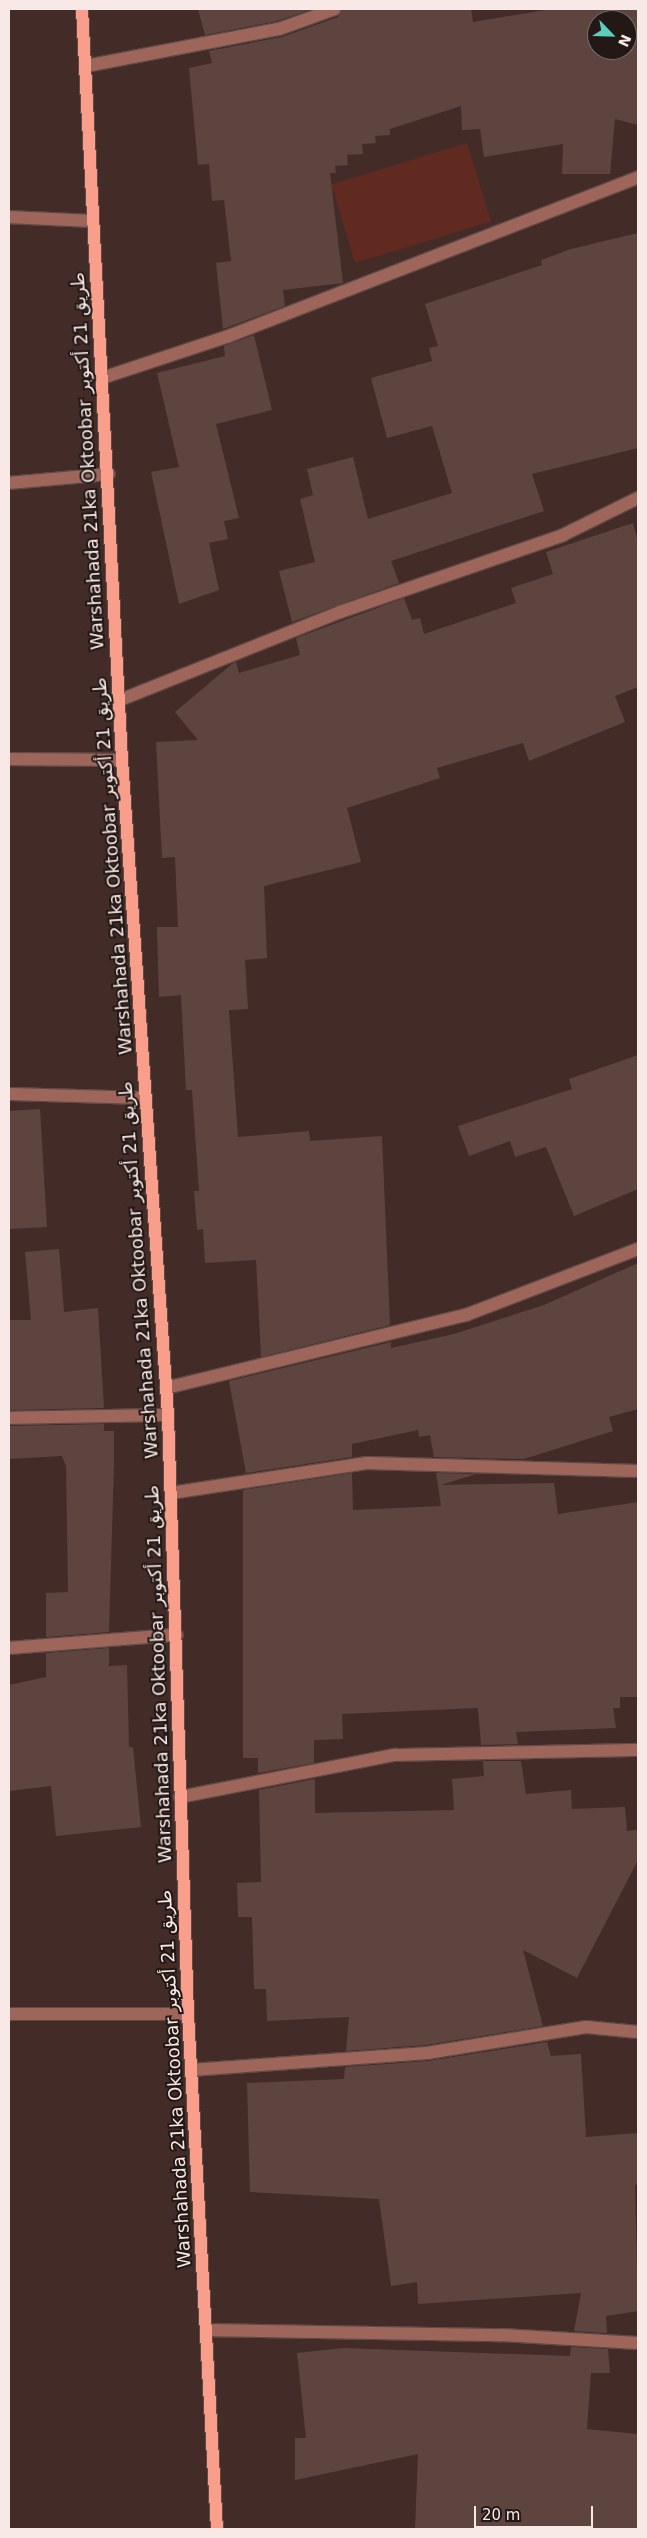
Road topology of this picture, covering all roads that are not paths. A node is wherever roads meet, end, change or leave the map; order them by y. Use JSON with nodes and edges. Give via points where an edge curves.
{"nodes":[{"id":1,"x":82,"y":9,"type":"edge"},
{"id":2,"x":335,"y":9,"type":"edge"},
{"id":3,"x":86,"y":66,"type":"junction"},
{"id":4,"x":638,"y":177,"type":"edge"},
{"id":5,"x":9,"y":217,"type":"edge"},
{"id":6,"x":91,"y":221,"type":"junction"},
{"id":7,"x":102,"y":378,"type":"junction"},
{"id":8,"x":109,"y":474,"type":"junction"},
{"id":9,"x":9,"y":482,"type":"edge"},
{"id":10,"x":638,"y":498,"type":"edge"},
{"id":11,"x":120,"y":700,"type":"junction"},
{"id":12,"x":9,"y":759,"type":"edge"},
{"id":13,"x":122,"y":760,"type":"junction"},
{"id":14,"x":9,"y":1094,"type":"edge"},
{"id":15,"x":146,"y":1098,"type":"junction"},
{"id":16,"x":638,"y":1249,"type":"edge"},
{"id":17,"x":166,"y":1388,"type":"junction"},
{"id":18,"x":168,"y":1415,"type":"junction"},
{"id":19,"x":9,"y":1418,"type":"edge"},
{"id":20,"x":638,"y":1472,"type":"edge"},
{"id":21,"x":171,"y":1493,"type":"junction"},
{"id":22,"x":176,"y":1636,"type":"junction"},
{"id":23,"x":9,"y":1648,"type":"edge"},
{"id":24,"x":638,"y":1750,"type":"edge"},
{"id":25,"x":180,"y":1796,"type":"junction"},
{"id":26,"x":9,"y":2014,"type":"edge"},
{"id":27,"x":188,"y":2014,"type":"junction"},
{"id":28,"x":638,"y":2032,"type":"edge"},
{"id":29,"x":191,"y":2070,"type":"junction"},
{"id":30,"x":206,"y":2330,"type":"junction"},
{"id":31,"x":638,"y":2343,"type":"edge"},
{"id":32,"x":217,"y":2529,"type":"edge"}],
"edges":[{"from":1,"to":3,"type":"main road","name":"Warshahada 21ka Oktoobar طريق 21 أكتوبر"},
{"from":2,"to":3,"type":"street","via":[[279,29]]},
{"from":3,"to":6,"type":"main road","name":"Warshahada 21ka Oktoobar طريق 21 أكتوبر"},
{"from":4,"to":7,"type":"street","via":[[229,336]]},
{"from":5,"to":6,"type":"street"},
{"from":6,"to":7,"type":"main road","name":"Warshahada 21ka Oktoobar طريق 21 أكتوبر"},
{"from":7,"to":8,"type":"main road","name":"Warshahada 21ka Oktoobar طريق 21 أكتوبر"},
{"from":8,"to":9,"type":"street"},
{"from":8,"to":11,"type":"main road","name":"Warshahada 21ka Oktoobar طريق 21 أكتوبر"},
{"from":10,"to":11,"type":"street","via":[[563,535],[340,612]]},
{"from":11,"to":13,"type":"main road","name":"Warshahada 21ka Oktoobar طريق 21 أكتوبر"},
{"from":12,"to":13,"type":"street"},
{"from":13,"to":15,"type":"main road","name":"Warshahada 21ka Oktoobar طريق 21 أكتوبر"},
{"from":14,"to":15,"type":"street"},
{"from":15,"to":17,"type":"main road","name":"Warshahada 21ka Oktoobar طريق 21 أكتوبر"},
{"from":16,"to":17,"type":"street","via":[[466,1315]]},
{"from":17,"to":18,"type":"main road","name":"Warshahada 21ka Oktoobar طريق 21 أكتوبر"},
{"from":18,"to":19,"type":"street"},
{"from":18,"to":21,"type":"main road","name":"Warshahada 21ka Oktoobar طريق 21 أكتوبر"},
{"from":20,"to":21,"type":"street","via":[[367,1463]]},
{"from":21,"to":22,"type":"main road","name":"Warshahada 21ka Oktoobar طريق 21 أكتوبر"},
{"from":22,"to":23,"type":"street"},
{"from":22,"to":25,"type":"main road","name":"Warshahada 21ka Oktoobar طريق 21 أكتوبر"},
{"from":24,"to":25,"type":"street","via":[[395,1756]]},
{"from":25,"to":27,"type":"main road","name":"Warshahada 21ka Oktoobar طريق 21 أكتوبر"},
{"from":26,"to":27,"type":"street"},
{"from":27,"to":29,"type":"main road","name":"Warshahada 21ka Oktoobar طريق 21 أكتوبر"},
{"from":28,"to":29,"type":"street","via":[[586,2027],[427,2053]]},
{"from":29,"to":30,"type":"main road","name":"Warshahada 21ka Oktoobar طريق 21 أكتوبر"},
{"from":30,"to":31,"type":"street","via":[[502,2335]]},
{"from":30,"to":32,"type":"main road","name":"Warshahada 21ka Oktoobar طريق 21 أكتوبر"}]}
